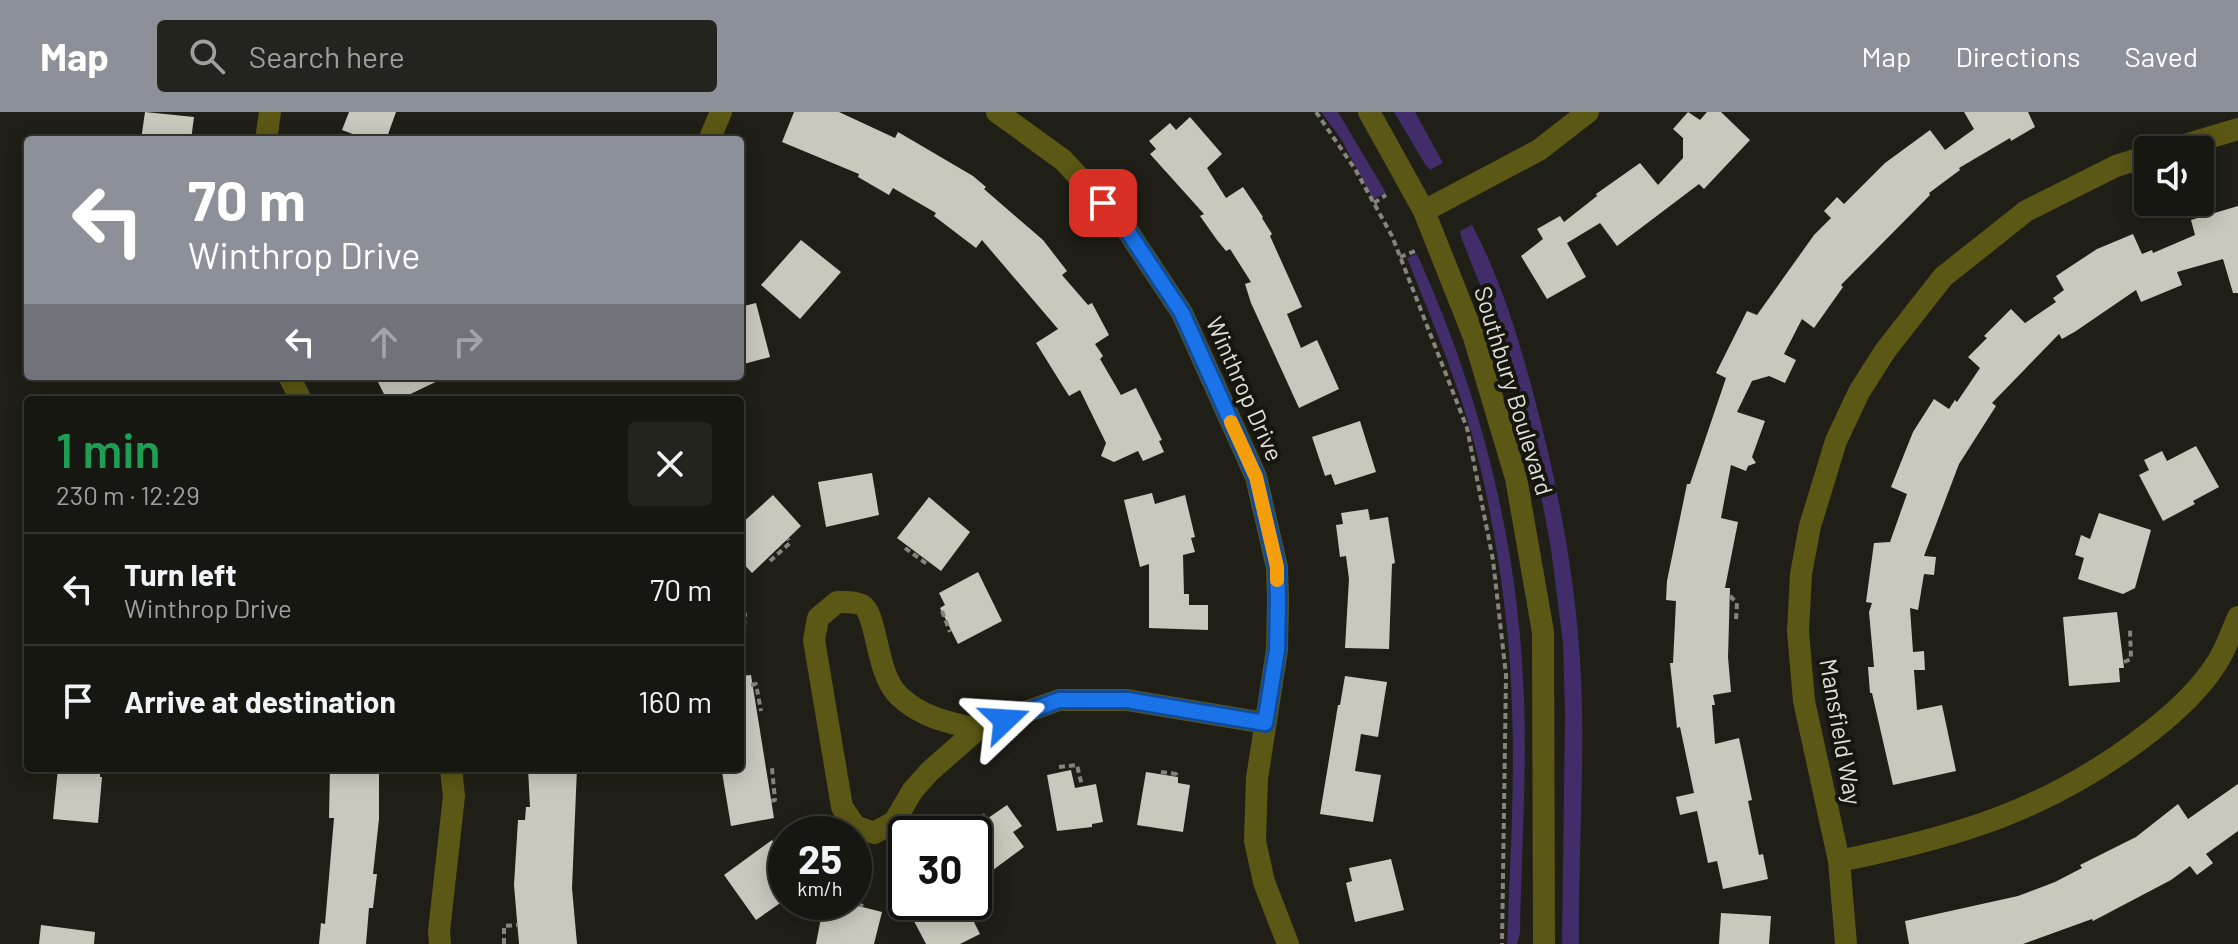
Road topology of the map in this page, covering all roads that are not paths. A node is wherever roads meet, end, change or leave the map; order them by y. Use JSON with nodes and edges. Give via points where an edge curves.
{"nodes":[{"id":1,"x":270,"y":112,"type":"edge"},
{"id":2,"x":721,"y":112,"type":"edge"},
{"id":3,"x":997,"y":112,"type":"edge"},
{"id":4,"x":1369,"y":112,"type":"edge"},
{"id":5,"x":1588,"y":112,"type":"edge"},
{"id":6,"x":2238,"y":129,"type":"edge"},
{"id":7,"x":267,"y":136,"type":"edge"},
{"id":8,"x":711,"y":136,"type":"edge"},
{"id":9,"x":2214,"y":136,"type":"edge"},
{"id":10,"x":2134,"y":160,"type":"edge"},
{"id":11,"x":1424,"y":211,"type":"junction"},
{"id":12,"x":2238,"y":617,"type":"edge"},
{"id":13,"x":1265,"y":723,"type":"junction"},
{"id":14,"x":978,"y":729,"type":"junction"},
{"id":15,"x":451,"y":772,"type":"edge"},
{"id":16,"x":1839,"y":861,"type":"junction"},
{"id":17,"x":440,"y":944,"type":"edge"},
{"id":18,"x":1288,"y":944,"type":"edge"},
{"id":19,"x":1544,"y":944,"type":"edge"},
{"id":20,"x":1846,"y":944,"type":"edge"}],
"edges":[{"from":1,"to":7,"type":"street"},
{"from":2,"to":8,"type":"street"},
{"from":3,"to":13,"type":"street","name":"Winthrop Drive","via":[[1063,160],[1123,224],[1182,313],[1256,477],[1277,567],[1277,650]]},
{"from":4,"to":11,"type":"street","name":"Southbury Boulevard"},
{"from":5,"to":11,"type":"street","via":[[1539,150]]},
{"from":6,"to":9,"type":"street"},
{"from":10,"to":16,"type":"street","name":"Mansfield Way","via":[[2026,211],[1943,277],[1885,351],[1836,441],[1810,526],[1798,631],[1804,701]]},
{"from":11,"to":19,"type":"street","name":"Southbury Boulevard","via":[[1474,337],[1516,478],[1543,632]]},
{"from":12,"to":16,"type":"street","via":[[2217,662],[2173,714],[2106,765],[2020,811],[1939,839]]},
{"from":13,"to":14,"type":"street","via":[[1127,700],[1059,700]]},
{"from":13,"to":18,"type":"street","name":"Winthrop Drive","via":[[1255,841]]},
{"from":14,"to":14,"type":"street","via":[[919,712],[896,694],[881,667],[865,607],[837,602],[818,618],[814,640],[842,807],[855,826],[874,833],[894,822],[930,771]]},
{"from":15,"to":17,"type":"street","via":[[454,796]]},
{"from":16,"to":20,"type":"street","name":"Mansfield Way"}]}
